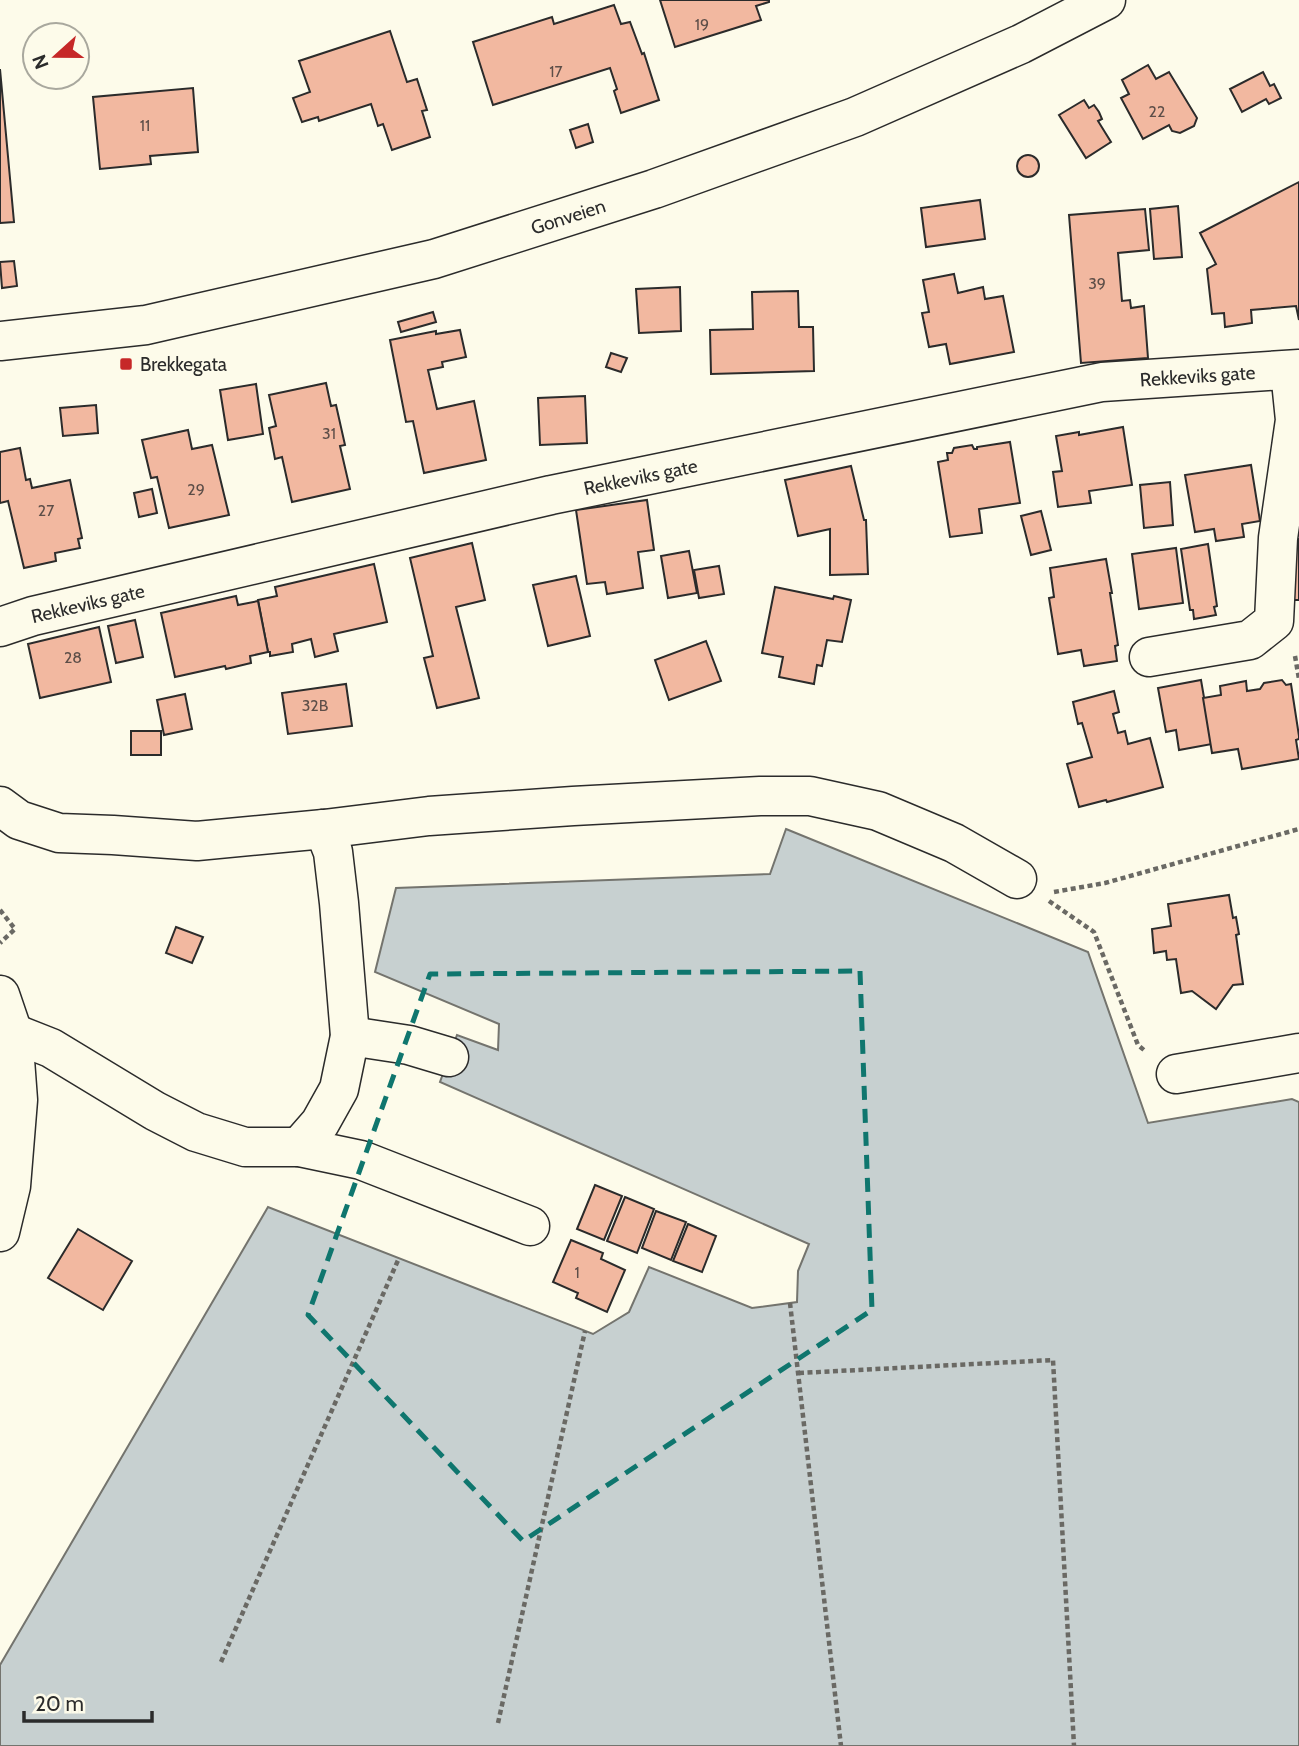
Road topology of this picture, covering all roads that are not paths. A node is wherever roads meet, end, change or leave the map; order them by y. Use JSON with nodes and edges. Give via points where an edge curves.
{"nodes":[{"id":1,"x":1107,"y":0,"type":"edge"},
{"id":2,"x":0,"y":341,"type":"edge"},
{"id":3,"x":1294,"y":370,"type":"edge"},
{"id":4,"x":0,"y":627,"type":"edge"},
{"id":5,"x":1149,"y":657,"type":"dead end"},
{"id":6,"x":0,"y":806,"type":"edge"},
{"id":7,"x":324,"y":829,"type":"junction"},
{"id":8,"x":1028,"y":887,"type":"road end"},
{"id":9,"x":0,"y":995,"type":"edge"},
{"id":10,"x":13,"y":1032,"type":"junction"},
{"id":11,"x":350,"y":1036,"type":"junction"},
{"id":12,"x":1299,"y":1054,"type":"edge"},
{"id":13,"x":449,"y":1057,"type":"dead end"},
{"id":14,"x":1176,"y":1074,"type":"road end"},
{"id":15,"x":299,"y":1147,"type":"junction"},
{"id":16,"x":530,"y":1226,"type":"dead end"},
{"id":17,"x":0,"y":1232,"type":"edge"}],
"edges":[{"from":1,"to":2,"type":"street","name":"Gonveien","via":[[1021,44],[855,117],[654,189],[434,259],[146,325]]},
{"from":3,"to":4,"type":"street","name":"Rekkeviks gate","via":[[1102,382],[551,495]]},
{"from":3,"to":5,"type":"street","name":"Rekkeviks gate","via":[[1295,420],[1278,538],[1274,621],[1250,640]]},
{"from":6,"to":7,"type":"street","via":[[19,820],[59,833],[197,841]]},
{"from":7,"to":8,"type":"street","via":[[573,806],[810,796],[878,811],[954,843]]},
{"from":7,"to":11,"type":"street","via":[[333,852],[338,891]]},
{"from":9,"to":10,"type":"street"},
{"from":10,"to":15,"type":"street","via":[[51,1048],[196,1132],[245,1147]]},
{"from":10,"to":17,"type":"street","via":[[18,1100],[11,1185]]},
{"from":11,"to":13,"type":"street"},
{"from":11,"to":15,"type":"street","via":[[339,1089],[320,1123]]},
{"from":12,"to":14,"type":"street"},
{"from":15,"to":16,"type":"street","via":[[360,1160]]}]}
